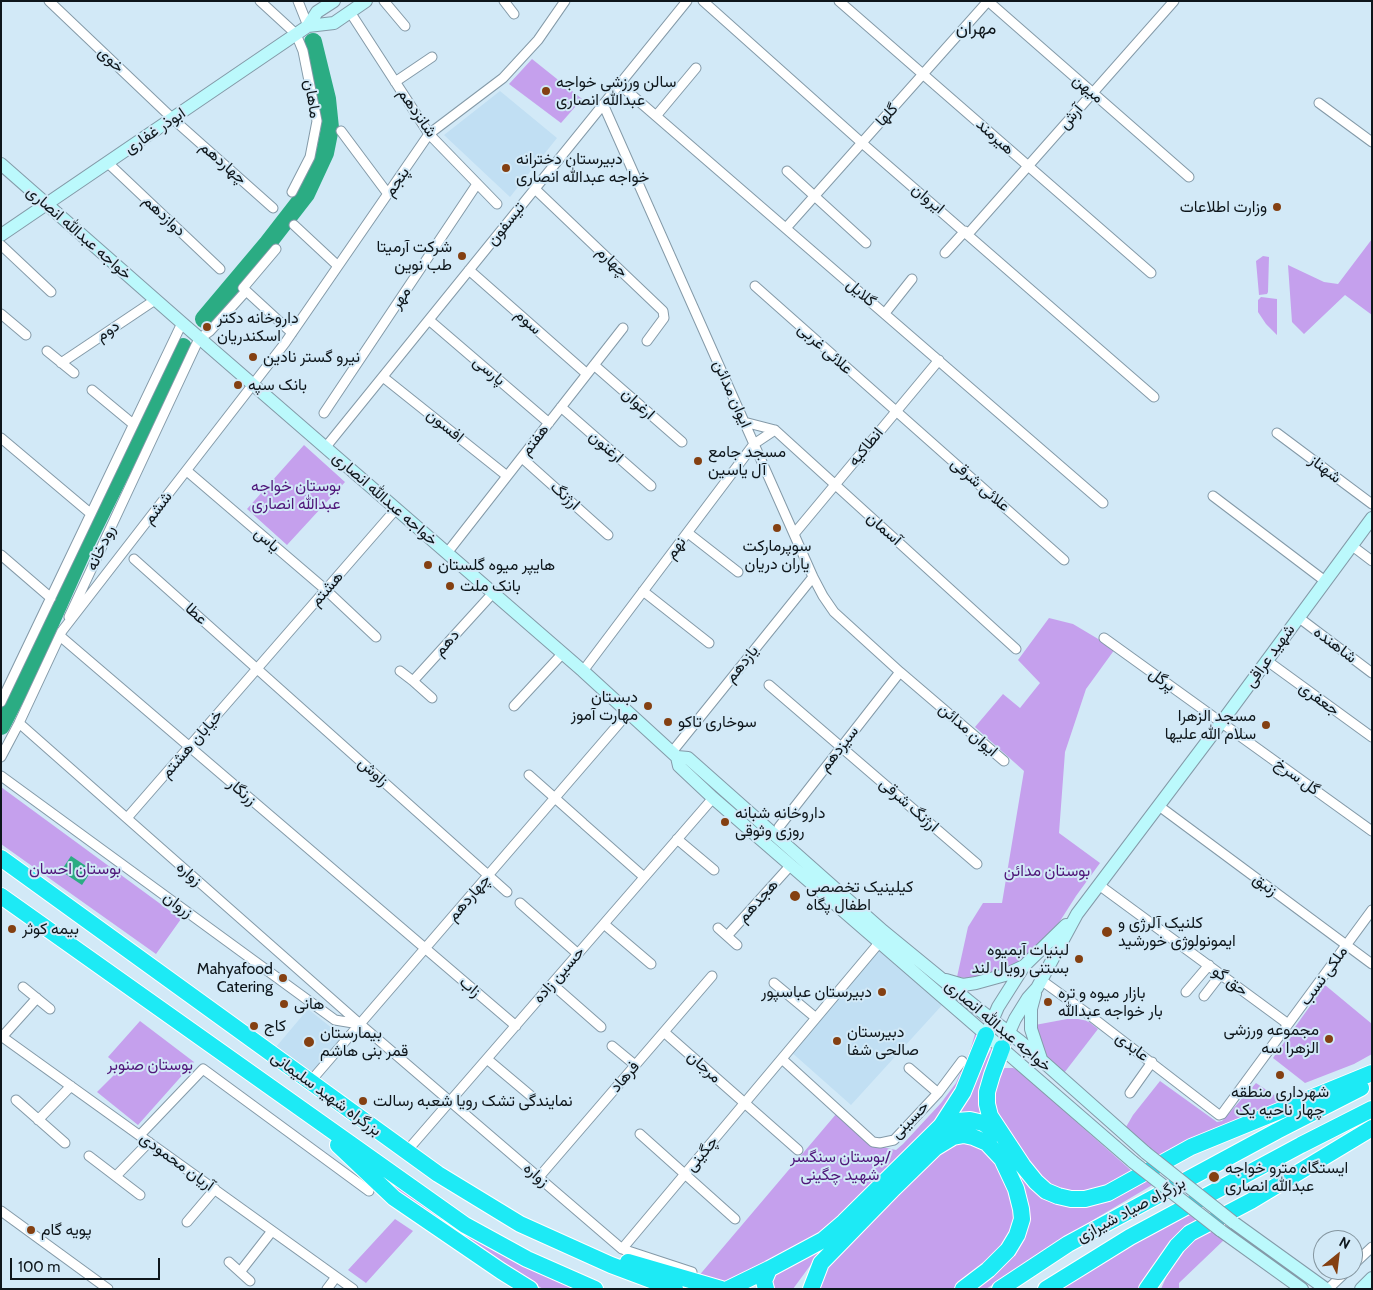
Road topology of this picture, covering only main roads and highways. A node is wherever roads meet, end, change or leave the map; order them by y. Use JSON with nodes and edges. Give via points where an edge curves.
{"nodes":[{"id":1,"x":366,"y":1,"type":"edge"},
{"id":2,"x":331,"y":2,"type":"edge"},
{"id":3,"x":308,"y":26,"type":"junction"},
{"id":4,"x":1,"y":164,"type":"edge"},
{"id":5,"x":46,"y":204,"type":"junction"},
{"id":6,"x":1,"y":235,"type":"edge"},
{"id":7,"x":1372,"y":518,"type":"edge"},
{"id":8,"x":675,"y":754,"type":"junction"},
{"id":9,"x":1,"y":858,"type":"edge"},
{"id":10,"x":1,"y":896,"type":"edge"},
{"id":11,"x":1077,"y":914,"type":"junction"},
{"id":12,"x":1024,"y":966,"type":"junction"},
{"id":13,"x":941,"y":979,"type":"junction"},
{"id":14,"x":1039,"y":984,"type":"junction"},
{"id":15,"x":989,"y":1028,"type":"junction"},
{"id":16,"x":1009,"y":1033,"type":"junction"},
{"id":17,"x":1002,"y":1048,"type":"junction"},
{"id":18,"x":1042,"y":1062,"type":"junction"},
{"id":19,"x":1372,"y":1073,"type":"edge"},
{"id":20,"x":1372,"y":1082,"type":"edge"},
{"id":21,"x":294,"y":1104,"type":"junction"},
{"id":22,"x":1372,"y":1109,"type":"edge"},
{"id":23,"x":941,"y":1126,"type":"junction"},
{"id":24,"x":1372,"y":1128,"type":"edge"},
{"id":25,"x":1005,"y":1138,"type":"junction"},
{"id":26,"x":419,"y":1215,"type":"junction"},
{"id":27,"x":569,"y":1247,"type":"junction"},
{"id":28,"x":1249,"y":1251,"type":"junction"},
{"id":29,"x":821,"y":1263,"type":"junction"},
{"id":30,"x":1162,"y":1268,"type":"junction"},
{"id":31,"x":769,"y":1269,"type":"junction"},
{"id":32,"x":1372,"y":1278,"type":"edge"},
{"id":33,"x":509,"y":1289,"type":"edge"},
{"id":34,"x":530,"y":1289,"type":"edge"},
{"id":35,"x":595,"y":1289,"type":"edge"},
{"id":36,"x":675,"y":1289,"type":"edge"},
{"id":37,"x":722,"y":1289,"type":"edge"},
{"id":38,"x":728,"y":1289,"type":"edge"},
{"id":39,"x":766,"y":1289,"type":"edge"},
{"id":40,"x":798,"y":1289,"type":"edge"},
{"id":41,"x":811,"y":1289,"type":"edge"},
{"id":42,"x":963,"y":1289,"type":"edge"},
{"id":43,"x":1000,"y":1289,"type":"edge"},
{"id":44,"x":1046,"y":1289,"type":"edge"},
{"id":45,"x":1147,"y":1289,"type":"edge"},
{"id":46,"x":1156,"y":1289,"type":"edge"},
{"id":47,"x":1286,"y":1289,"type":"edge"},
{"id":48,"x":1302,"y":1289,"type":"edge"},
{"id":49,"x":1327,"y":1289,"type":"edge"},
{"id":50,"x":1361,"y":1289,"type":"edge"}],
"edges":[{"from":1,"to":3,"type":"main road","name":"ابوذر غفاری","via":[[334,23]]},
{"from":2,"to":3,"type":"main road","name":"ابوذر غفاری"},
{"from":3,"to":5,"type":"main road","name":"ابوذر غفاری"},
{"from":4,"to":5,"type":"main road","name":"خواجه عبدالله انصاری"},
{"from":5,"to":6,"type":"main road","name":"ابوذر غفاری"},
{"from":5,"to":8,"type":"main road","name":"خواجه عبدالله انصاری"},
{"from":7,"to":11,"type":"main road","name":"شهید عراقی"},
{"from":8,"to":13,"type":"main road","name":"خواجه عبدالله انصاری","via":[[688,758]]},
{"from":8,"to":15,"type":"main road","name":"خواجه عبدالله انصاری","via":[[679,766],[790,866],[879,943]]},
{"from":9,"to":27,"type":"highway","name":"بزرگراه شهید سلیمانی","via":[[438,1174],[520,1224]]},
{"from":10,"to":21,"type":"highway","name":"بزرگراه شهید سلیمانی"},
{"from":11,"to":12,"type":"main road","name":"شهید عراقی"},
{"from":11,"to":14,"type":"main road","name":"شهید عراقی"},
{"from":12,"to":13,"type":"main road","via":[[976,984],[964,985]]},
{"from":12,"to":15,"type":"main road","name":"شهید عراقی"},
{"from":13,"to":15,"type":"main road","name":"خواجه عبدالله انصاری"},
{"from":14,"to":16,"type":"main road","name":"شهید عراقی"},
{"from":14,"to":18,"type":"main road","via":[[1031,1009],[1031,1029]]},
{"from":15,"to":16,"type":"main road","name":"خواجه عبدالله انصاری"},
{"from":15,"to":17,"type":"main road","name":"خواجه عبدالله انصاری"},
{"from":15,"to":23,"type":"highway","via":[[963,1092]]},
{"from":16,"to":17,"type":"main road","name":"شهید عراقی"},
{"from":16,"to":18,"type":"main road","name":"خواجه عبدالله انصاری"},
{"from":17,"to":25,"type":"highway","via":[[989,1084],[987,1104],[990,1116]]},
{"from":17,"to":28,"type":"main road","name":"خواجه عبدالله انصاری","bridge":true,"via":[[1134,1162]]},
{"from":18,"to":49,"type":"main road","name":"خواجه عبدالله انصاری","bridge":true,"via":[[1146,1153],[1233,1222]]},
{"from":19,"to":25,"type":"highway","via":[[1191,1147],[1108,1193],[1085,1199],[1046,1191],[1023,1166]]},
{"from":20,"to":43,"type":"highway","name":"بزرگراه صیاد شیرازی","via":[[1068,1244]]},
{"from":21,"to":26,"type":"highway","via":[[394,1198]]},
{"from":21,"to":35,"type":"highway","name":"بزرگراه شهید سلیمانی","via":[[465,1225],[527,1259]]},
{"from":22,"to":44,"type":"highway","name":"بزرگراه صیاد شیرازی","via":[[1130,1237]]},
{"from":23,"to":25,"type":"highway","via":[[970,1120],[988,1126]]},
{"from":23,"to":31,"type":"highway","via":[[832,1233]]},
{"from":24,"to":30,"type":"highway","via":[[1190,1233]]},
{"from":26,"to":33,"type":"highway"},
{"from":26,"to":34,"type":"highway"},
{"from":27,"to":36,"type":"highway","name":"بزرگراه شهید سلیمانی"},
{"from":27,"to":37,"type":"highway"},
{"from":28,"to":47,"type":"main road"},
{"from":28,"to":48,"type":"main road","name":"خواجه عبدالله انصاری"},
{"from":29,"to":40,"type":"highway"},
{"from":29,"to":41,"type":"highway"},
{"from":29,"to":42,"type":"highway","via":[[935,1148],[953,1137],[964,1135],[987,1143],[1002,1159],[1016,1189],[1022,1218],[1008,1250]]},
{"from":30,"to":45,"type":"highway"},
{"from":30,"to":46,"type":"highway"},
{"from":31,"to":38,"type":"highway"},
{"from":31,"to":39,"type":"highway","via":[[764,1281]]},
{"from":32,"to":50,"type":"main road"}]}
